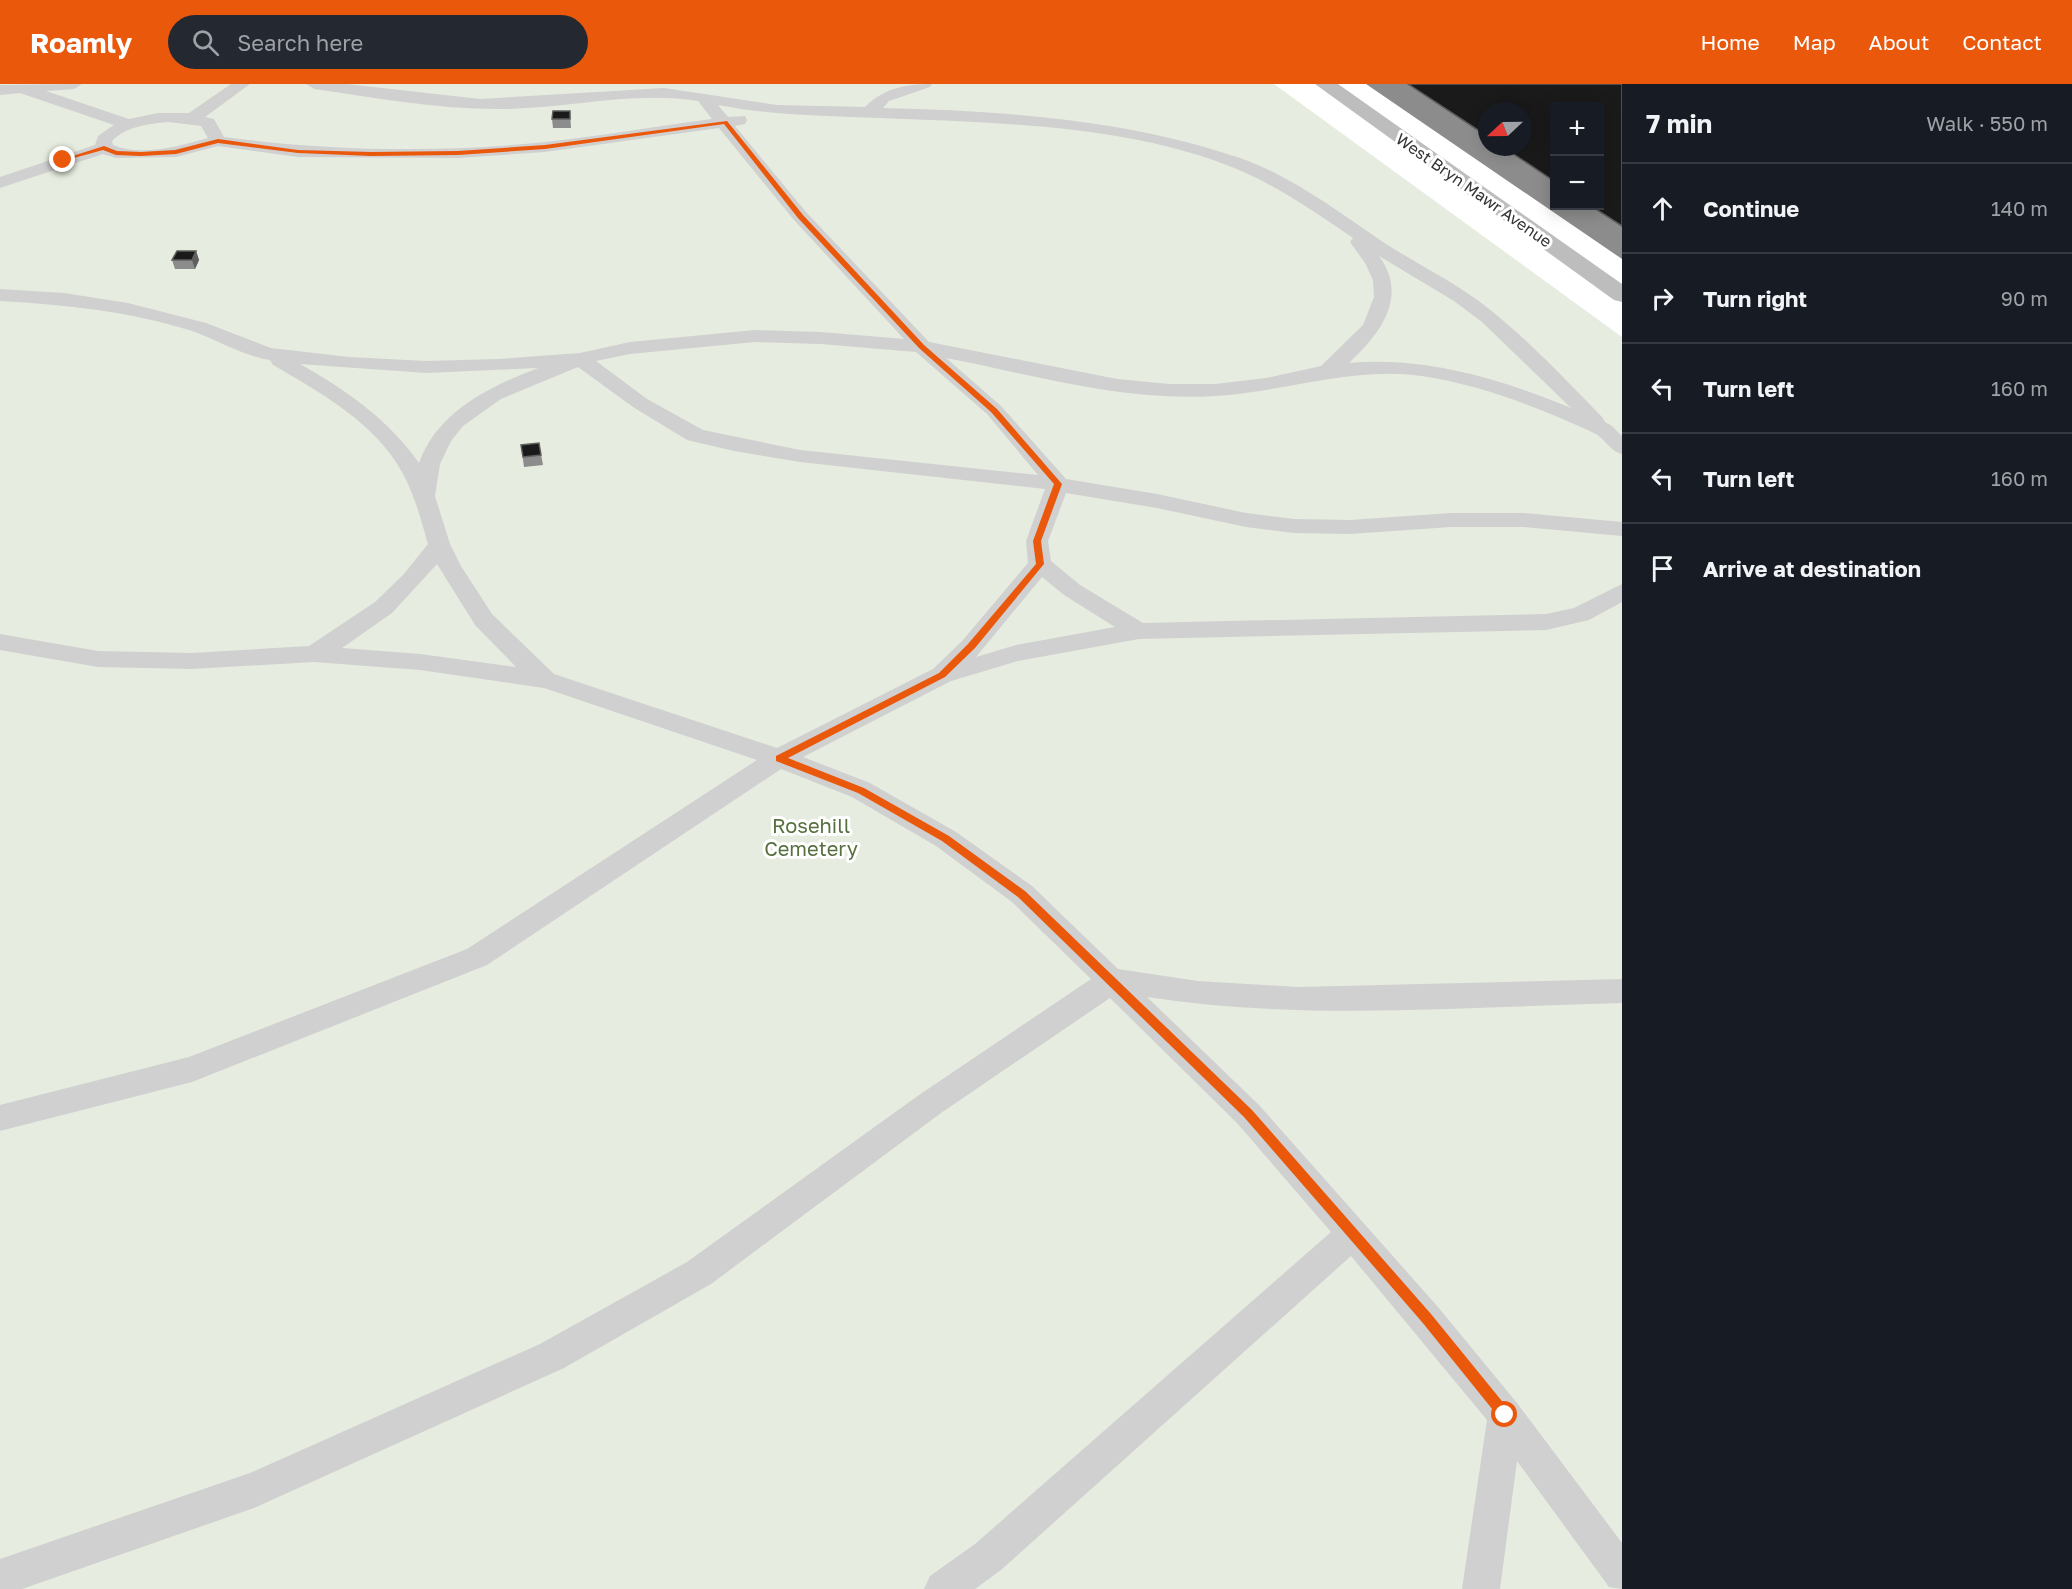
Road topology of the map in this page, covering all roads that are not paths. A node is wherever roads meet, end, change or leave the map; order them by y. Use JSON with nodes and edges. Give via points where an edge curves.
{"nodes":[{"id":1,"x":74,"y":84,"type":"edge"},
{"id":2,"x":242,"y":84,"type":"edge"},
{"id":3,"x":314,"y":84,"type":"edge"},
{"id":4,"x":924,"y":84,"type":"edge"},
{"id":5,"x":1325,"y":84,"type":"edge"},
{"id":6,"x":0,"y":90,"type":"edge"},
{"id":7,"x":26,"y":90,"type":"junction"},
{"id":8,"x":704,"y":99,"type":"junction"},
{"id":9,"x":823,"y":111,"type":"junction"},
{"id":10,"x":868,"y":114,"type":"junction"},
{"id":11,"x":193,"y":118,"type":"junction"},
{"id":12,"x":725,"y":122,"type":"junction"},
{"id":13,"x":128,"y":124,"type":"junction"},
{"id":14,"x":218,"y":141,"type":"junction"},
{"id":15,"x":104,"y":148,"type":"junction"},
{"id":16,"x":0,"y":183,"type":"edge"},
{"id":17,"x":1340,"y":221,"type":"junction"},
{"id":18,"x":1622,"y":295,"type":"edge"},
{"id":19,"x":0,"y":296,"type":"edge"},
{"id":20,"x":921,"y":347,"type":"junction"},
{"id":21,"x":267,"y":354,"type":"junction"},
{"id":22,"x":580,"y":359,"type":"junction"},
{"id":23,"x":1328,"y":371,"type":"junction"},
{"id":24,"x":1605,"y":430,"type":"junction"},
{"id":25,"x":1622,"y":448,"type":"edge"},
{"id":26,"x":1058,"y":484,"type":"junction"},
{"id":27,"x":424,"y":496,"type":"junction"},
{"id":28,"x":1622,"y":529,"type":"edge"},
{"id":29,"x":439,"y":544,"type":"junction"},
{"id":30,"x":1040,"y":564,"type":"junction"},
{"id":31,"x":1622,"y":592,"type":"edge"},
{"id":32,"x":1139,"y":630,"type":"junction"},
{"id":33,"x":0,"y":642,"type":"edge"},
{"id":34,"x":314,"y":654,"type":"junction"},
{"id":35,"x":942,"y":675,"type":"junction"},
{"id":36,"x":547,"y":680,"type":"junction"},
{"id":37,"x":779,"y":758,"type":"junction"},
{"id":38,"x":1113,"y":980,"type":"junction"},
{"id":39,"x":1622,"y":991,"type":"edge"},
{"id":40,"x":0,"y":1118,"type":"edge"},
{"id":41,"x":1353,"y":1233,"type":"junction"},
{"id":42,"x":1505,"y":1415,"type":"junction"},
{"id":43,"x":1622,"y":1574,"type":"edge"},
{"id":44,"x":0,"y":1578,"type":"edge"},
{"id":45,"x":943,"y":1589,"type":"edge"},
{"id":46,"x":1481,"y":1589,"type":"edge"}],
"edges":[{"from":1,"to":7,"type":"lane"},
{"from":2,"to":11,"type":"lane"},
{"from":3,"to":8,"type":"lane","via":[[460,104],[547,103],[662,93]]},
{"from":4,"to":10,"type":"lane","via":[[883,98]]},
{"from":5,"to":18,"type":"street","name":"West Bryn Mawr Avenue"},
{"from":6,"to":7,"type":"lane"},
{"from":7,"to":13,"type":"lane"},
{"from":8,"to":9,"type":"lane","via":[[741,106]]},
{"from":8,"to":12,"type":"lane"},
{"from":9,"to":10,"type":"lane"},
{"from":9,"to":12,"type":"lane"},
{"from":10,"to":17,"type":"lane","via":[[1019,121],[1123,134],[1181,146],[1277,181]]},
{"from":11,"to":13,"type":"lane","via":[[160,118]]},
{"from":11,"to":14,"type":"lane","via":[[208,123]]},
{"from":12,"to":14,"type":"lane","via":[[545,147],[458,153],[298,152]]},
{"from":12,"to":20,"type":"lane","via":[[800,216]]},
{"from":13,"to":15,"type":"lane","via":[[112,132],[104,140]]},
{"from":14,"to":15,"type":"lane","via":[[153,154],[116,153]]},
{"from":15,"to":16,"type":"lane"},
{"from":17,"to":23,"type":"lane","via":[[1370,254],[1382,276],[1385,298],[1375,325]]},
{"from":17,"to":24,"type":"lane","via":[[1501,327]]},
{"from":19,"to":21,"type":"lane","via":[[64,299],[128,309],[199,327]]},
{"from":20,"to":22,"type":"lane","via":[[755,336],[630,348]]},
{"from":20,"to":23,"type":"lane","via":[[1118,385],[1169,390],[1246,387]]},
{"from":20,"to":26,"type":"lane","via":[[994,410]]},
{"from":21,"to":22,"type":"lane","via":[[426,367]]},
{"from":21,"to":27,"type":"lane","via":[[326,386],[364,415],[408,463]]},
{"from":22,"to":26,"type":"lane","via":[[671,423],[695,435],[734,445],[864,464]]},
{"from":22,"to":27,"type":"lane","via":[[506,389],[464,414],[442,435],[430,460]]},
{"from":23,"to":24,"type":"lane","via":[[1372,367],[1421,370],[1468,379]]},
{"from":24,"to":25,"type":"lane"},
{"from":26,"to":28,"type":"lane","via":[[1294,526],[1523,520]]},
{"from":26,"to":30,"type":"lane","via":[[1037,541]]},
{"from":27,"to":29,"type":"lane"},
{"from":29,"to":34,"type":"lane","via":[[417,577],[387,607]]},
{"from":29,"to":36,"type":"lane","via":[[452,576],[478,616],[508,648]]},
{"from":30,"to":32,"type":"lane","via":[[1072,590]]},
{"from":30,"to":35,"type":"lane","via":[[972,646]]},
{"from":31,"to":32,"type":"lane","via":[[1581,614],[1546,622]]},
{"from":32,"to":35,"type":"lane","via":[[1016,653]]},
{"from":33,"to":34,"type":"lane","via":[[98,659],[192,661]]},
{"from":34,"to":36,"type":"lane","via":[[420,662]]},
{"from":35,"to":37,"type":"lane"},
{"from":36,"to":37,"type":"lane"},
{"from":37,"to":38,"type":"lane","via":[[861,790],[946,839],[1022,894]]},
{"from":37,"to":40,"type":"lane","via":[[477,957],[192,1069]]},
{"from":38,"to":39,"type":"lane","via":[[1198,993],[1299,999]]},
{"from":38,"to":41,"type":"lane","via":[[1248,1114]]},
{"from":38,"to":44,"type":"lane","via":[[930,1104],[699,1273],[552,1356],[254,1490]]},
{"from":41,"to":42,"type":"lane"},
{"from":41,"to":45,"type":"lane","via":[[988,1557]]},
{"from":42,"to":43,"type":"lane"},
{"from":42,"to":46,"type":"lane"}]}
